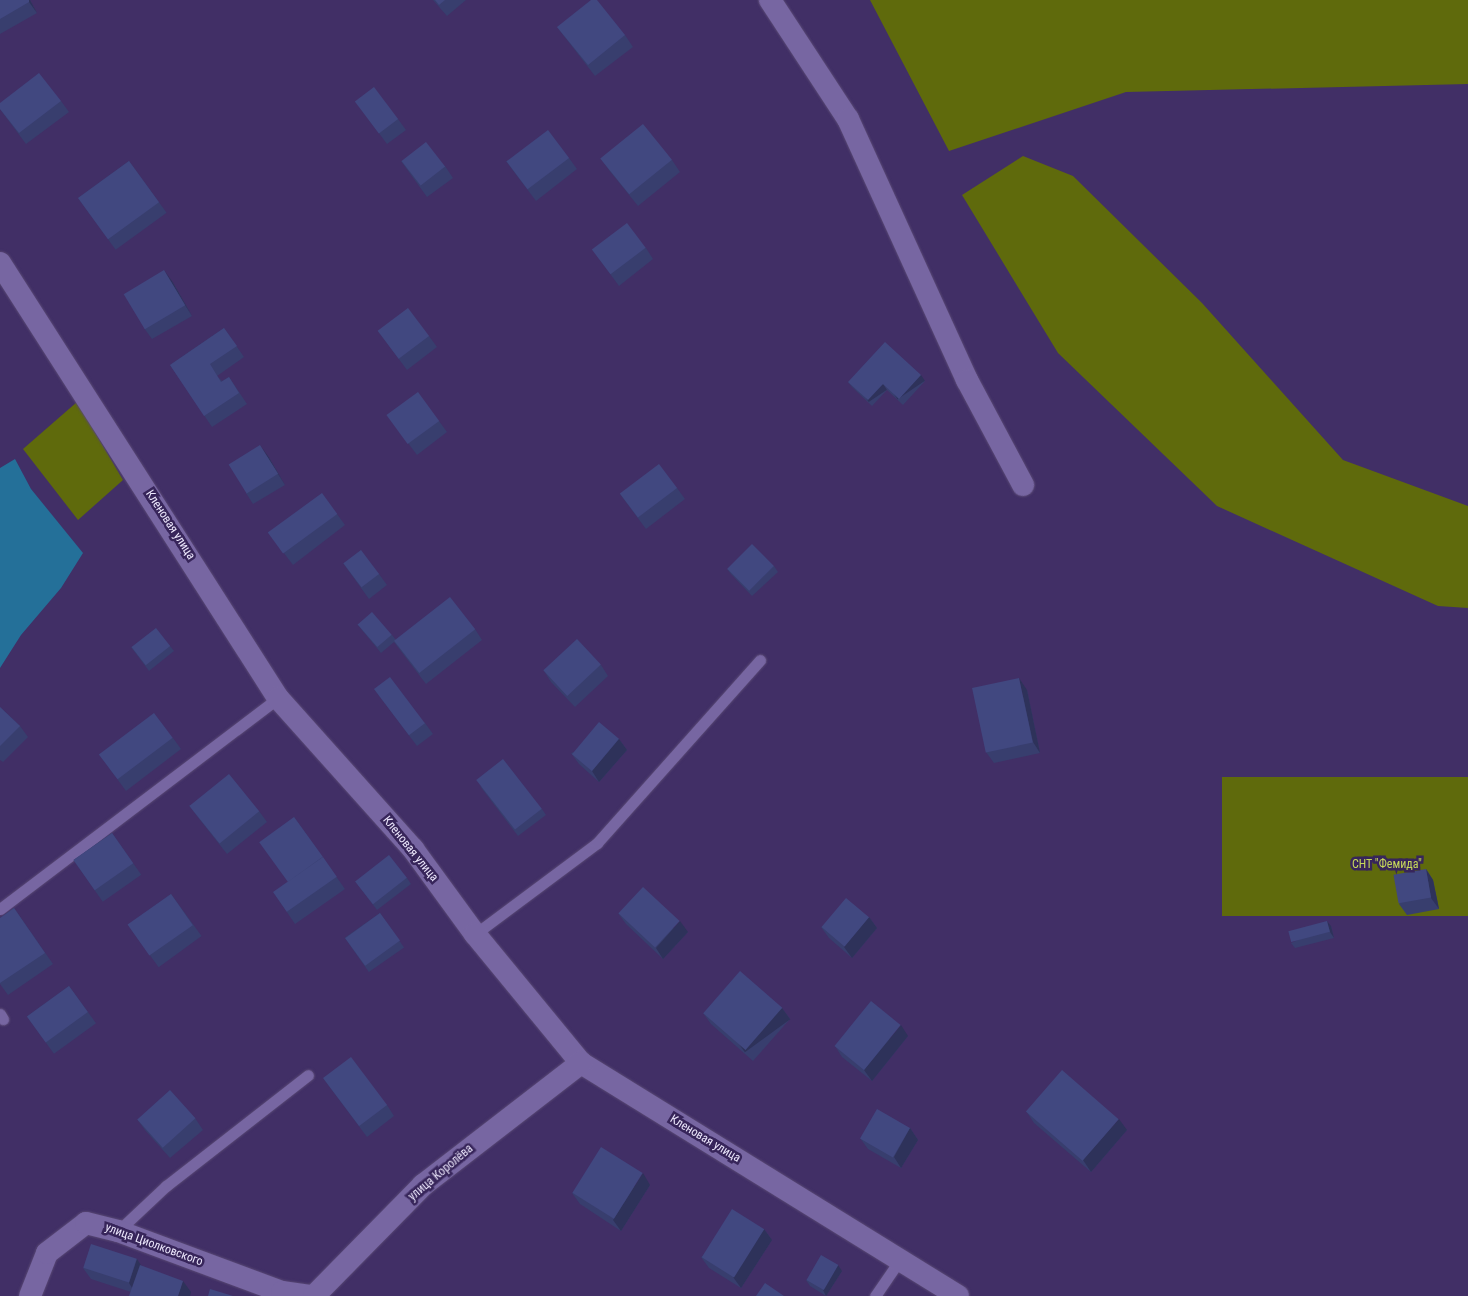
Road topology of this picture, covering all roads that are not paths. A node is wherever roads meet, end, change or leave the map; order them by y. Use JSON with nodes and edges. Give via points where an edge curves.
{"nodes":[{"id":1,"x":770,"y":0,"type":"edge"},
{"id":2,"x":1,"y":265,"type":"edge"},
{"id":3,"x":1023,"y":485,"type":"dead end"},
{"id":4,"x":760,"y":660,"type":"dead end"},
{"id":5,"x":278,"y":698,"type":"junction"},
{"id":6,"x":0,"y":909,"type":"edge"},
{"id":7,"x":475,"y":934,"type":"junction"},
{"id":8,"x":581,"y":1063,"type":"junction"},
{"id":9,"x":308,"y":1075,"type":"dead end"},
{"id":10,"x":118,"y":1231,"type":"junction"},
{"id":11,"x":901,"y":1258,"type":"junction"},
{"id":12,"x":30,"y":1296,"type":"edge"},
{"id":13,"x":313,"y":1296,"type":"edge"},
{"id":14,"x":875,"y":1296,"type":"edge"},
{"id":15,"x":958,"y":1296,"type":"edge"}],
"edges":[{"from":1,"to":3,"type":"street","via":[[848,119],[967,380]]},
{"from":2,"to":5,"type":"street","name":"Кленовая улица"},
{"from":4,"to":7,"type":"lane","via":[[596,843]]},
{"from":5,"to":6,"type":"lane"},
{"from":5,"to":7,"type":"street","name":"Кленовая улица","via":[[413,849]]},
{"from":7,"to":8,"type":"street","name":"Кленовая улица"},
{"from":8,"to":11,"type":"street","name":"Кленовая улица"},
{"from":8,"to":13,"type":"street","name":"улица Королёва","via":[[422,1185]]},
{"from":9,"to":10,"type":"lane","via":[[166,1186]]},
{"from":10,"to":12,"type":"street","name":"улица Циолковского","via":[[86,1223],[47,1253]]},
{"from":10,"to":13,"type":"street","name":"улица Циолковского","via":[[282,1292]]},
{"from":11,"to":14,"type":"lane"},
{"from":11,"to":15,"type":"street","name":"Кленовая улица"}]}
